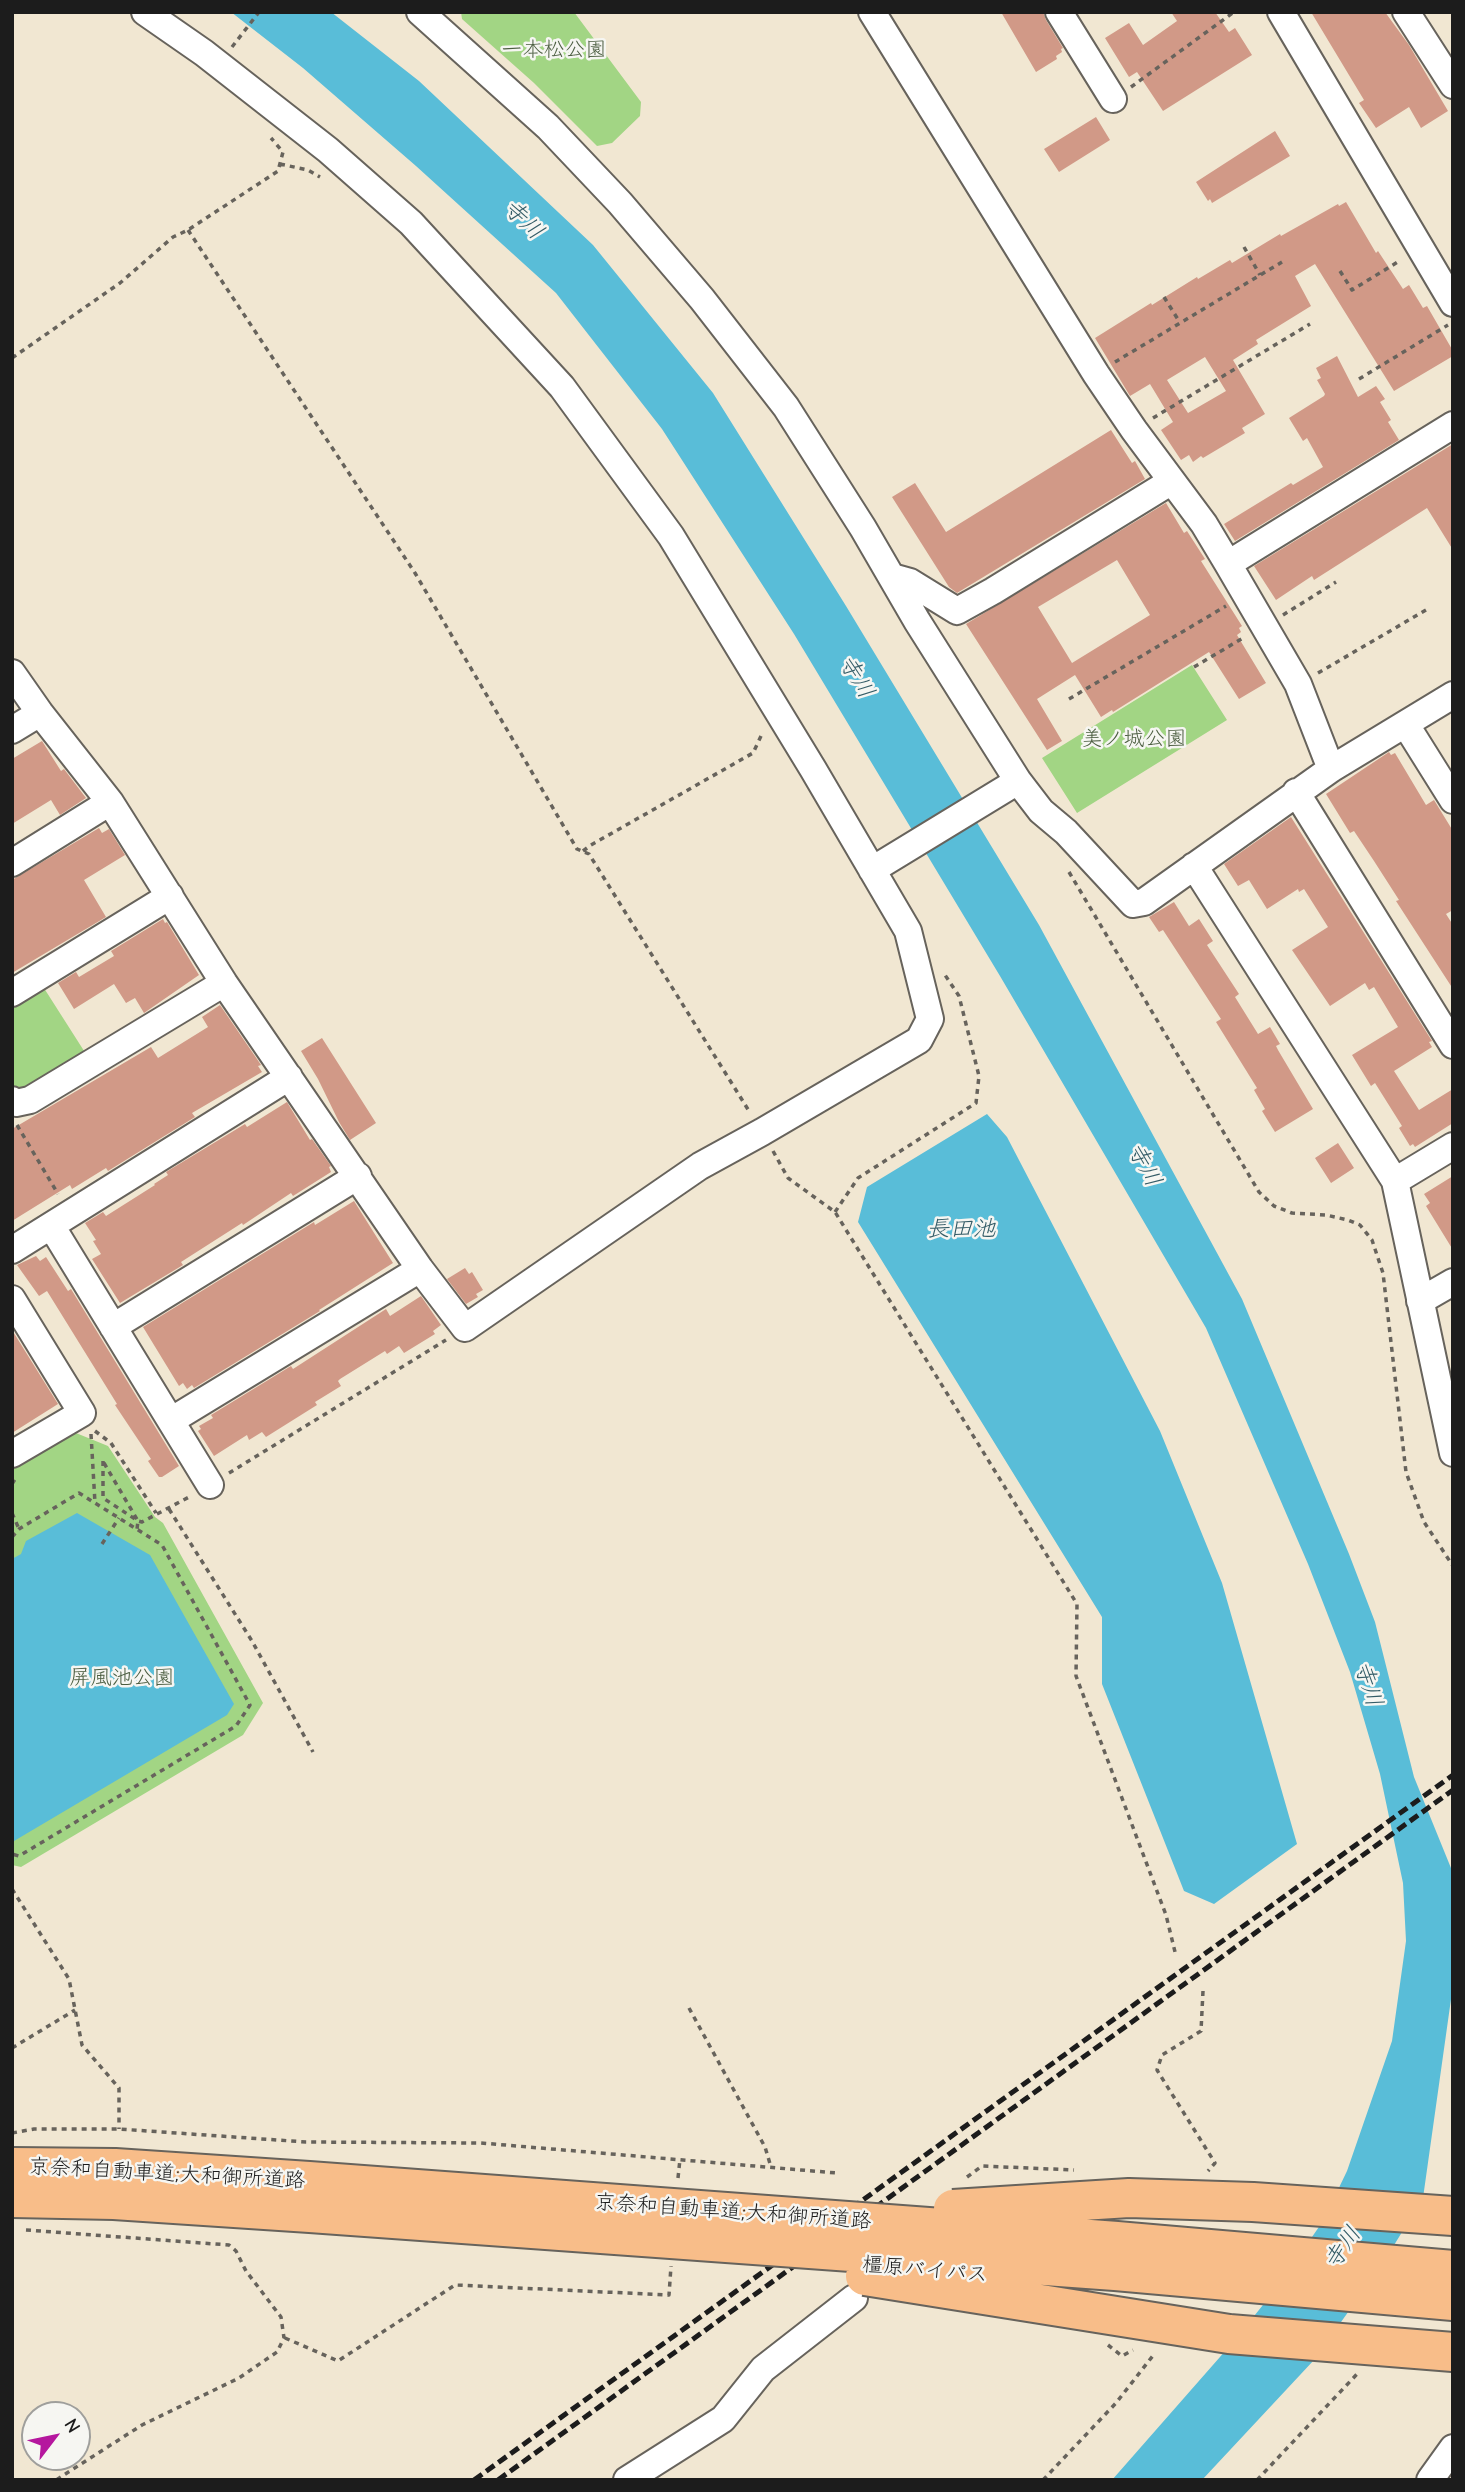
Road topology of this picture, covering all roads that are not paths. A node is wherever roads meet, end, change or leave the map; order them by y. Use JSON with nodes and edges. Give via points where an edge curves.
{"nodes":[{"id":1,"x":145,"y":12,"type":"edge"},
{"id":2,"x":419,"y":12,"type":"edge"},
{"id":3,"x":872,"y":12,"type":"edge"},
{"id":4,"x":1059,"y":12,"type":"edge"},
{"id":5,"x":1281,"y":12,"type":"edge"},
{"id":6,"x":1406,"y":12,"type":"edge"},
{"id":7,"x":1453,"y":85,"type":"edge"},
{"id":8,"x":1113,"y":99,"type":"road end"},
{"id":9,"x":1449,"y":289,"type":"edge"},
{"id":10,"x":1453,"y":425,"type":"edge"},
{"id":11,"x":1172,"y":481,"type":"junction"},
{"id":12,"x":1228,"y":564,"type":"junction"},
{"id":13,"x":892,"y":577,"type":"junction"},
{"id":14,"x":12,"y":673,"type":"edge"},
{"id":15,"x":1453,"y":695,"type":"edge"},
{"id":16,"x":40,"y":713,"type":"junction"},
{"id":17,"x":1406,"y":725,"type":"junction"},
{"id":18,"x":12,"y":730,"type":"edge"},
{"id":19,"x":1331,"y":769,"type":"junction"},
{"id":20,"x":1013,"y":784,"type":"junction"},
{"id":21,"x":1296,"y":792,"type":"junction"},
{"id":22,"x":1453,"y":800,"type":"edge"},
{"id":23,"x":110,"y":802,"type":"junction"},
{"id":24,"x":12,"y":863,"type":"edge"},
{"id":25,"x":879,"y":866,"type":"junction"},
{"id":26,"x":1194,"y":866,"type":"junction"},
{"id":27,"x":170,"y":896,"type":"junction"},
{"id":28,"x":224,"y":983,"type":"junction"},
{"id":29,"x":12,"y":993,"type":"edge"},
{"id":30,"x":1453,"y":1045,"type":"edge"},
{"id":31,"x":289,"y":1077,"type":"junction"},
{"id":32,"x":14,"y":1102,"type":"edge"},
{"id":33,"x":1453,"y":1146,"type":"edge"},
{"id":34,"x":358,"y":1176,"type":"junction"},
{"id":35,"x":1395,"y":1181,"type":"junction"},
{"id":36,"x":61,"y":1220,"type":"junction"},
{"id":37,"x":12,"y":1250,"type":"edge"},
{"id":38,"x":421,"y":1269,"type":"junction"},
{"id":39,"x":1453,"y":1282,"type":"edge"},
{"id":40,"x":1420,"y":1301,"type":"junction"},
{"id":41,"x":13,"y":1303,"type":"edge"},
{"id":42,"x":113,"y":1327,"type":"junction"},
{"id":43,"x":172,"y":1420,"type":"junction"},
{"id":44,"x":1453,"y":1453,"type":"edge"},
{"id":45,"x":12,"y":1454,"type":"edge"},
{"id":46,"x":210,"y":1485,"type":"road end"},
{"id":47,"x":12,"y":2167,"type":"edge"},
{"id":48,"x":403,"y":2181,"type":"dead end"},
{"id":49,"x":18,"y":2214,"type":"edge"},
{"id":50,"x":874,"y":2214,"type":"junction"},
{"id":51,"x":1453,"y":2216,"type":"edge"},
{"id":52,"x":397,"y":2227,"type":"dead end"},
{"id":53,"x":695,"y":2250,"type":"junction"},
{"id":54,"x":1453,"y":2255,"type":"edge"},
{"id":55,"x":1453,"y":2270,"type":"edge"},
{"id":56,"x":854,"y":2298,"type":"dead end"},
{"id":57,"x":1453,"y":2301,"type":"edge"},
{"id":58,"x":1453,"y":2317,"type":"edge"},
{"id":59,"x":1453,"y":2352,"type":"edge"},
{"id":60,"x":1453,"y":2448,"type":"edge"},
{"id":61,"x":1432,"y":2479,"type":"edge"},
{"id":62,"x":627,"y":2480,"type":"edge"}],
"edges":[{"from":1,"to":25,"type":"street","via":[[205,53],[411,223],[562,387],[671,536],[806,757]]},
{"from":2,"to":13,"type":"street","via":[[548,127],[621,203],[702,299],[786,407]]},
{"from":3,"to":11,"type":"street","via":[[1096,374]]},
{"from":4,"to":8,"type":"street"},
{"from":5,"to":9,"type":"street"},
{"from":6,"to":7,"type":"street"},
{"from":10,"to":12,"type":"street"},
{"from":11,"to":12,"type":"street"},
{"from":11,"to":13,"type":"street","via":[[957,611],[911,582]]},
{"from":12,"to":19,"type":"street","via":[[1298,684]]},
{"from":13,"to":20,"type":"street"},
{"from":14,"to":16,"type":"street"},
{"from":15,"to":17,"type":"street"},
{"from":16,"to":18,"type":"street"},
{"from":16,"to":23,"type":"street"},
{"from":17,"to":19,"type":"street"},
{"from":17,"to":22,"type":"street"},
{"from":19,"to":21,"type":"street"},
{"from":20,"to":25,"type":"street"},
{"from":20,"to":26,"type":"street","via":[[1066,832],[1133,904],[1144,902]]},
{"from":21,"to":26,"type":"street"},
{"from":21,"to":30,"type":"street"},
{"from":23,"to":24,"type":"street"},
{"from":23,"to":27,"type":"street"},
{"from":25,"to":38,"type":"street","via":[[908,931],[930,1019],[919,1040],[699,1166],[465,1328]]},
{"from":26,"to":35,"type":"street"},
{"from":27,"to":28,"type":"street"},
{"from":27,"to":29,"type":"street"},
{"from":28,"to":31,"type":"street"},
{"from":28,"to":32,"type":"street","via":[[30,1100]]},
{"from":31,"to":34,"type":"street"},
{"from":31,"to":36,"type":"street"},
{"from":33,"to":35,"type":"street"},
{"from":34,"to":38,"type":"street"},
{"from":34,"to":42,"type":"street"},
{"from":35,"to":40,"type":"street"},
{"from":36,"to":37,"type":"street"},
{"from":36,"to":42,"type":"street"},
{"from":38,"to":43,"type":"street"},
{"from":39,"to":40,"type":"street"},
{"from":40,"to":44,"type":"street"},
{"from":41,"to":45,"type":"street","via":[[82,1413]]},
{"from":42,"to":43,"type":"street"},
{"from":43,"to":46,"type":"street"},
{"from":47,"to":55,"type":"highway","name":"京奈和自動車道;大和御所道路","bridge":true,"via":[[115,2168],[309,2181]]},
{"from":48,"to":50,"type":"highway","bridge":true},
{"from":49,"to":57,"type":"highway","name":"京奈和自動車道;大和御所道路","bridge":true,"via":[[114,2200],[1115,2271]]},
{"from":50,"to":51,"type":"highway","bridge":true,"via":[[1129,2198]]},
{"from":50,"to":54,"type":"highway"},
{"from":52,"to":53,"type":"highway","name":"橿原バイパス"},
{"from":53,"to":58,"type":"highway","name":"橿原バイパス"},
{"from":53,"to":59,"type":"highway","bridge":true,"via":[[1229,2334]]},
{"from":56,"to":62,"type":"street","via":[[763,2369],[723,2419]]},
{"from":60,"to":61,"type":"street"}]}
